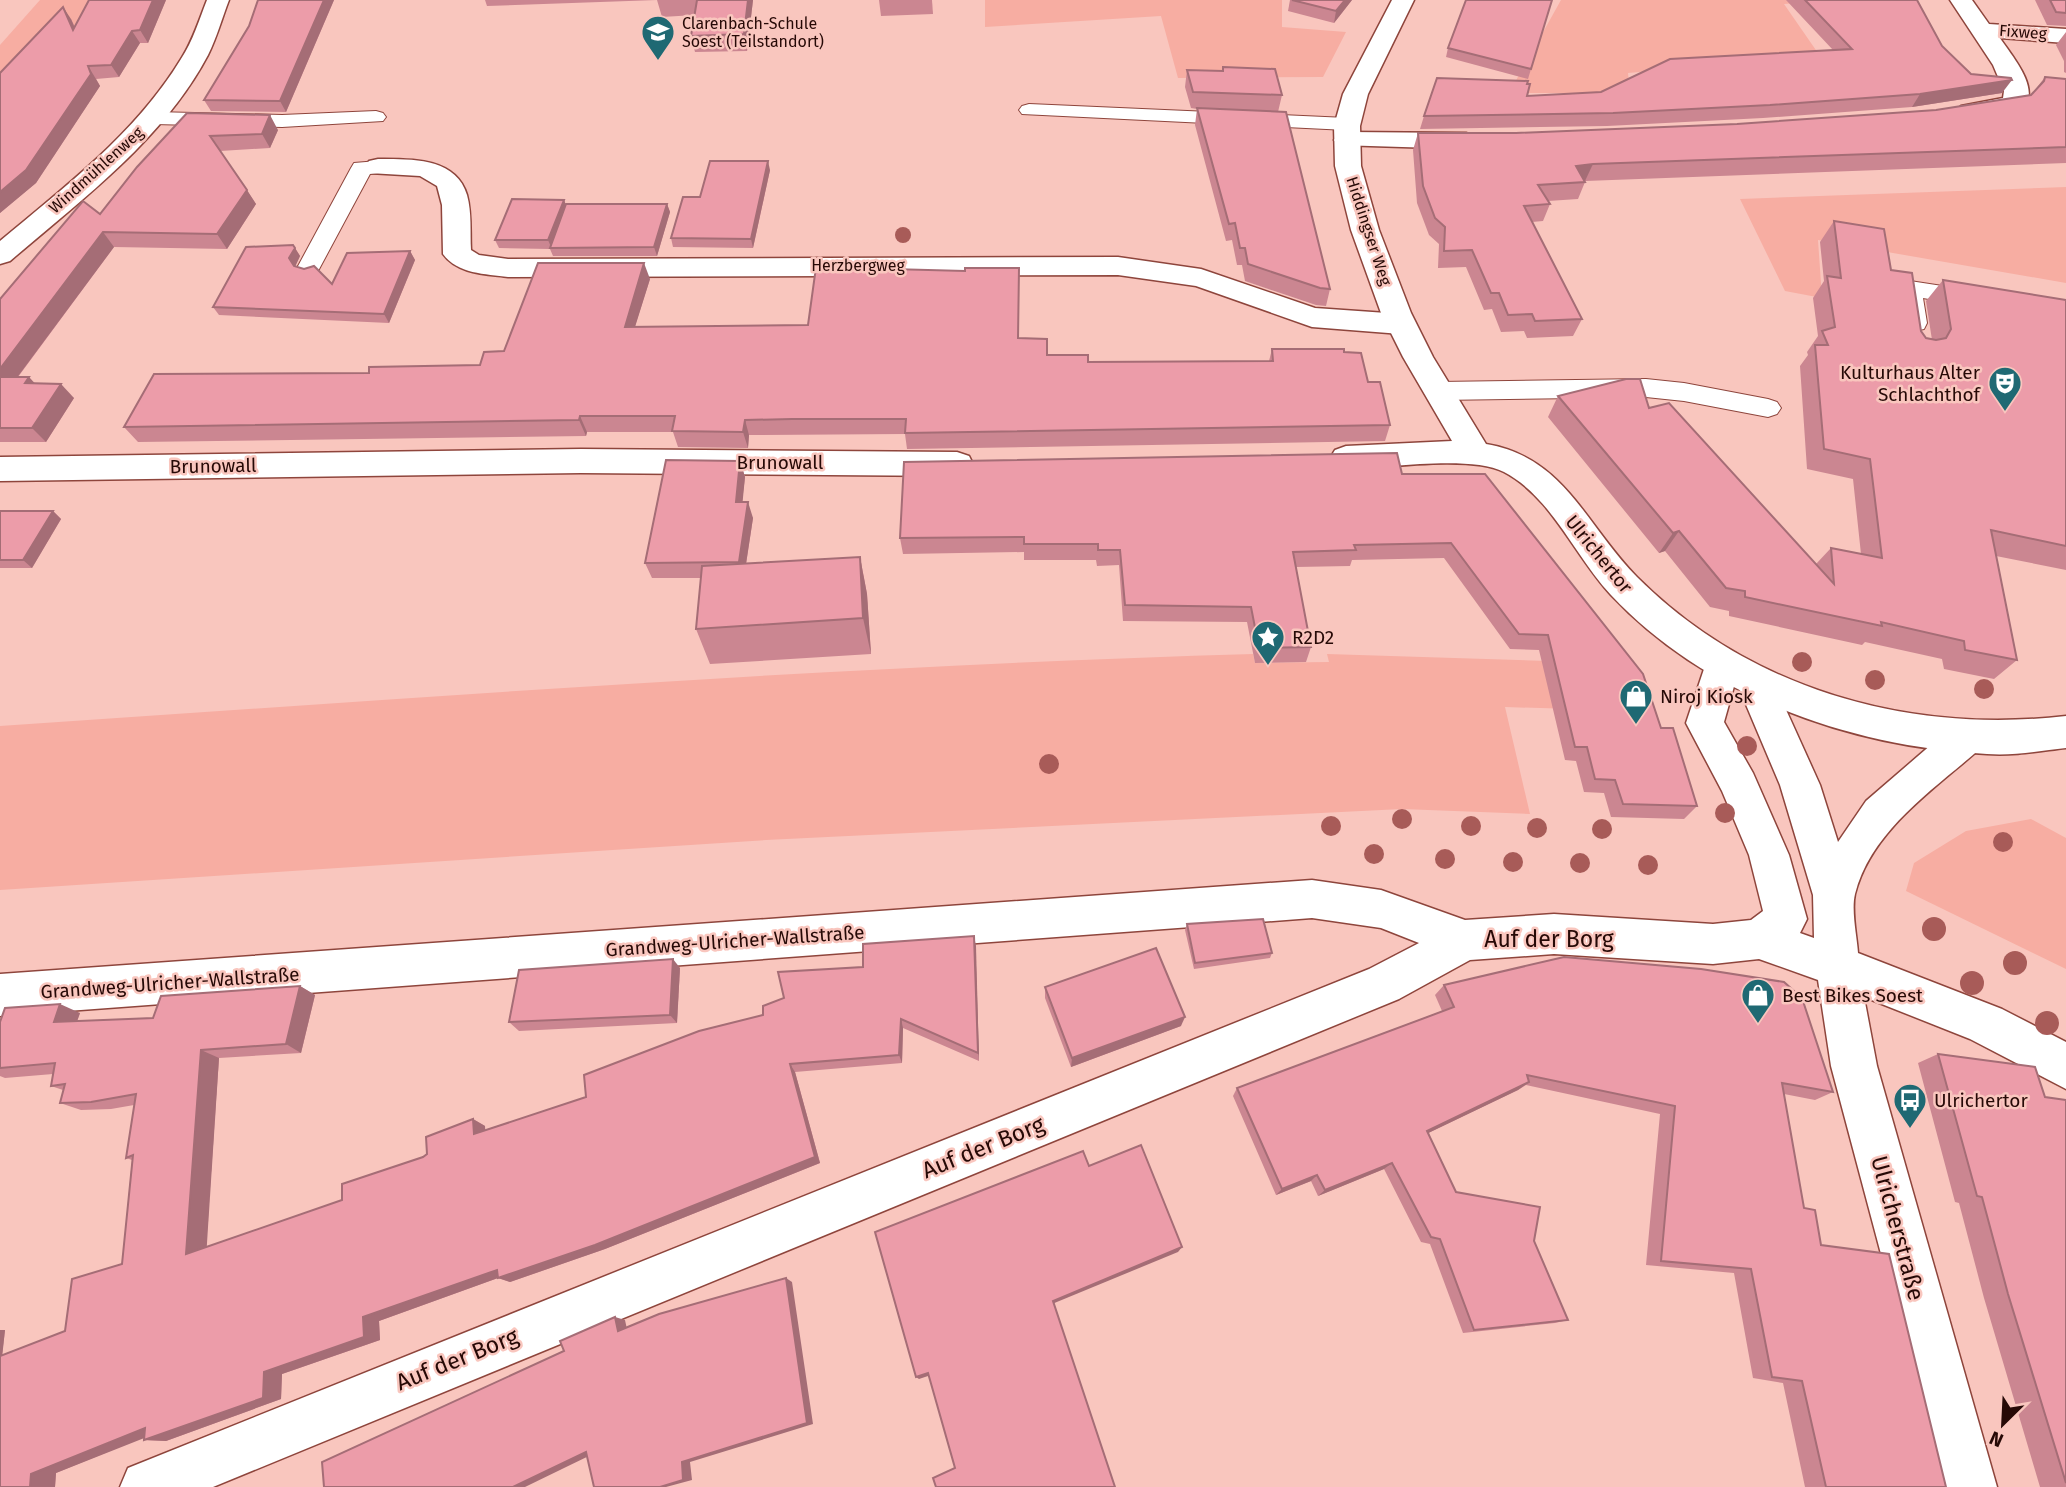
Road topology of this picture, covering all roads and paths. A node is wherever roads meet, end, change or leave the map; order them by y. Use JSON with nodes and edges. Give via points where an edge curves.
{"nodes":[{"id":1,"x":218,"y":0,"type":"edge"},
{"id":2,"x":1403,"y":0,"type":"edge"},
{"id":3,"x":1961,"y":0,"type":"edge"},
{"id":4,"x":1979,"y":30,"type":"junction"},
{"id":5,"x":2066,"y":36,"type":"edge"},
{"id":6,"x":1029,"y":110,"type":"dead end"},
{"id":7,"x":1948,"y":113,"type":"edge"},
{"id":8,"x":376,"y":117,"type":"dead end"},
{"id":9,"x":154,"y":118,"type":"junction"},
{"id":10,"x":1347,"y":132,"type":"junction"},
{"id":11,"x":1493,"y":140,"type":"edge"},
{"id":12,"x":377,"y":167,"type":"joint"},
{"id":13,"x":0,"y":255,"type":"edge"},
{"id":14,"x":309,"y":268,"type":"edge"},
{"id":15,"x":2001,"y":303,"type":"edge"},
{"id":16,"x":1401,"y":324,"type":"junction"},
{"id":17,"x":1919,"y":351,"type":"edge"},
{"id":18,"x":1439,"y":391,"type":"junction"},
{"id":19,"x":1769,"y":408,"type":"dead end"},
{"id":20,"x":1475,"y":453,"type":"junction"},
{"id":21,"x":1317,"y":458,"type":"edge"},
{"id":22,"x":986,"y":464,"type":"edge"},
{"id":23,"x":0,"y":469,"type":"edge"},
{"id":24,"x":1738,"y":673,"type":"junction"},
{"id":25,"x":2066,"y":733,"type":"edge"},
{"id":26,"x":1968,"y":736,"type":"junction"},
{"id":27,"x":1834,"y":895,"type":"junction"},
{"id":28,"x":1759,"y":939,"type":"junction"},
{"id":29,"x":1465,"y":940,"type":"junction"},
{"id":30,"x":1837,"y":967,"type":"junction"},
{"id":31,"x":0,"y":995,"type":"edge"},
{"id":32,"x":2066,"y":1066,"type":"edge"},
{"id":33,"x":147,"y":1487,"type":"edge"},
{"id":34,"x":1970,"y":1487,"type":"edge"}],
"edges":[{"from":1,"to":9,"type":"street","name":"Windmühlenweg","via":[[195,59]]},
{"from":2,"to":10,"type":"street","name":"Hiddingser Weg","via":[[1358,90]]},
{"from":3,"to":4,"type":"street"},
{"from":4,"to":5,"type":"street","name":"Fixweg"},
{"from":4,"to":7,"type":"street","via":[[2015,82],[2018,96],[2009,104]]},
{"from":6,"to":10,"type":"lane"},
{"from":8,"to":9,"type":"lane","via":[[282,121]]},
{"from":9,"to":13,"type":"street","name":"Windmühlenweg"},
{"from":10,"to":11,"type":"street"},
{"from":10,"to":16,"type":"street","name":"Hiddingser Weg","via":[[1352,188]]},
{"from":12,"to":14,"type":"lane","via":[[362,168]]},
{"from":12,"to":16,"type":"street","name":"Herzbergweg","via":[[418,167],[441,177],[453,191],[457,254],[472,263],[508,268],[1118,266],[1201,278],[1311,317]]},
{"from":15,"to":17,"type":"lane","via":[[1910,288]]},
{"from":16,"to":18,"type":"street","name":"Hiddingser Weg"},
{"from":18,"to":19,"type":"lane","via":[[1646,388]]},
{"from":18,"to":20,"type":"street","name":"Hiddingser Weg"},
{"from":20,"to":21,"type":"street"},
{"from":20,"to":24,"type":"street","name":"Ulrichertor","via":[[1499,458],[1532,474],[1648,612],[1680,638]]},
{"from":22,"to":23,"type":"street","name":"Brunowall","via":[[581,461]]},
{"from":24,"to":26,"type":"street","name":"Ulrichertor","via":[[1841,712]]},
{"from":24,"to":27,"type":"street","via":[[1800,785]]},
{"from":24,"to":28,"type":"street","via":[[1705,723],[1739,785],[1769,855],[1786,919]]},
{"from":25,"to":26,"type":"street","name":"Ulrichertor"},
{"from":26,"to":27,"type":"street","via":[[1880,813],[1857,844]]},
{"from":27,"to":30,"type":"street"},
{"from":28,"to":29,"type":"street","name":"Auf der Borg","via":[[1713,944],[1554,934]]},
{"from":28,"to":30,"type":"street","name":"Auf der Borg"},
{"from":29,"to":31,"type":"street","name":"Grandweg-Ulricher-Wallstraße","via":[[1381,909],[1312,899]]},
{"from":29,"to":33,"type":"street","name":"Auf der Borg","via":[[1384,984]]},
{"from":30,"to":32,"type":"street","name":"Auf der Borg","via":[[1986,1024]]},
{"from":30,"to":34,"type":"street","name":"Ulricherstraße","via":[[1854,1066]]}]}
